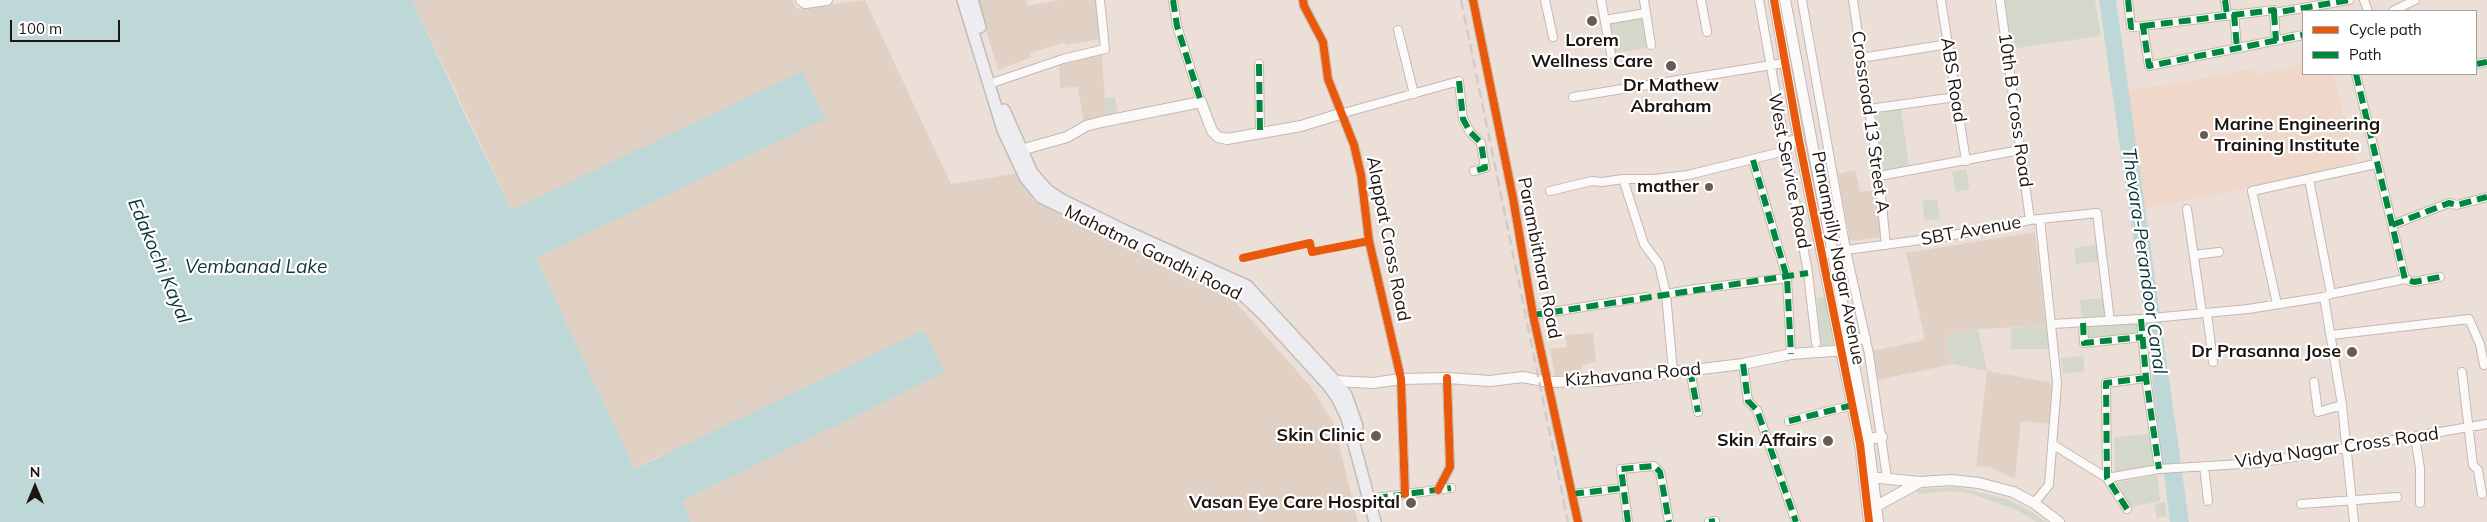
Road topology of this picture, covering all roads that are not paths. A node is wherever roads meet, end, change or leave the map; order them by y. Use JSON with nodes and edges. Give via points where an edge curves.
{"nodes":[{"id":1,"x":801,"y":0,"type":"edge"},
{"id":2,"x":827,"y":0,"type":"edge"},
{"id":3,"x":963,"y":0,"type":"edge"},
{"id":4,"x":972,"y":0,"type":"edge"},
{"id":5,"x":1100,"y":0,"type":"edge"},
{"id":6,"x":1173,"y":0,"type":"edge"},
{"id":7,"x":1303,"y":0,"type":"edge"},
{"id":8,"x":1473,"y":0,"type":"edge"},
{"id":9,"x":1545,"y":0,"type":"edge"},
{"id":10,"x":1601,"y":0,"type":"edge"},
{"id":11,"x":1644,"y":0,"type":"edge"},
{"id":12,"x":1701,"y":0,"type":"edge"},
{"id":13,"x":1759,"y":0,"type":"edge"},
{"id":14,"x":1774,"y":0,"type":"edge"},
{"id":15,"x":1785,"y":0,"type":"edge"},
{"id":16,"x":1802,"y":0,"type":"edge"},
{"id":17,"x":1853,"y":0,"type":"edge"},
{"id":18,"x":1941,"y":0,"type":"edge"},
{"id":19,"x":2000,"y":0,"type":"edge"},
{"id":20,"x":2128,"y":0,"type":"edge"},
{"id":21,"x":2224,"y":0,"type":"edge"},
{"id":22,"x":2349,"y":0,"type":"edge"},
{"id":23,"x":2415,"y":0,"type":"edge"},
{"id":24,"x":2327,"y":7,"type":"edge"},
{"id":25,"x":2395,"y":10,"type":"edge"},
{"id":26,"x":1646,"y":13,"type":"junction"},
{"id":27,"x":2274,"y":13,"type":"junction"},
{"id":28,"x":2230,"y":15,"type":"junction"},
{"id":29,"x":1606,"y":20,"type":"junction"},
{"id":30,"x":2144,"y":26,"type":"junction"},
{"id":31,"x":1398,"y":30,"type":"dead end"},
{"id":32,"x":1707,"y":32,"type":"dead end"},
{"id":33,"x":2302,"y":35,"type":"edge"},
{"id":34,"x":1553,"y":37,"type":"dead end"},
{"id":35,"x":2276,"y":41,"type":"junction"},
{"id":36,"x":1948,"y":44,"type":"junction"},
{"id":37,"x":1650,"y":45,"type":"dead end"},
{"id":38,"x":2237,"y":48,"type":"junction"},
{"id":39,"x":1610,"y":54,"type":"dead end"},
{"id":40,"x":1861,"y":58,"type":"junction"},
{"id":41,"x":2487,"y":62,"type":"edge"},
{"id":42,"x":1784,"y":63,"type":"junction"},
{"id":43,"x":1259,"y":64,"type":"dead end"},
{"id":44,"x":2477,"y":64,"type":"dead end"},
{"id":45,"x":1769,"y":65,"type":"junction"},
{"id":46,"x":2356,"y":75,"type":"edge"},
{"id":47,"x":995,"y":82,"type":"junction"},
{"id":48,"x":1414,"y":94,"type":"junction"},
{"id":49,"x":1573,"y":97,"type":"dead end"},
{"id":50,"x":1956,"y":97,"type":"junction"},
{"id":51,"x":1201,"y":102,"type":"junction"},
{"id":52,"x":1870,"y":110,"type":"junction"},
{"id":53,"x":1340,"y":114,"type":"junction"},
{"id":54,"x":1260,"y":134,"type":"junction"},
{"id":55,"x":1799,"y":140,"type":"junction"},
{"id":56,"x":1784,"y":147,"type":"junction"},
{"id":57,"x":1021,"y":150,"type":"junction"},
{"id":58,"x":2020,"y":150,"type":"junction"},
{"id":59,"x":1753,"y":160,"type":"junction"},
{"id":60,"x":1966,"y":160,"type":"junction"},
{"id":61,"x":2376,"y":164,"type":"junction"},
{"id":62,"x":1474,"y":171,"type":"dead end"},
{"id":63,"x":1879,"y":176,"type":"junction"},
{"id":64,"x":1622,"y":179,"type":"junction"},
{"id":65,"x":2309,"y":179,"type":"junction"},
{"id":66,"x":1550,"y":190,"type":"dead end"},
{"id":67,"x":1044,"y":194,"type":"junction"},
{"id":68,"x":2487,"y":196,"type":"edge"},
{"id":69,"x":2187,"y":209,"type":"dead end"},
{"id":70,"x":2040,"y":219,"type":"junction"},
{"id":71,"x":2030,"y":220,"type":"junction"},
{"id":72,"x":2392,"y":225,"type":"junction"},
{"id":73,"x":1886,"y":245,"type":"junction"},
{"id":74,"x":1846,"y":250,"type":"junction"},
{"id":75,"x":2219,"y":252,"type":"dead end"},
{"id":76,"x":1828,"y":253,"type":"junction"},
{"id":77,"x":2194,"y":255,"type":"junction"},
{"id":78,"x":2440,"y":277,"type":"dead end"},
{"id":79,"x":1787,"y":278,"type":"junction"},
{"id":80,"x":2405,"y":279,"type":"junction"},
{"id":81,"x":1666,"y":294,"type":"junction"},
{"id":82,"x":2328,"y":295,"type":"junction"},
{"id":83,"x":1646,"y":297,"type":"dead end"},
{"id":84,"x":2277,"y":304,"type":"junction"},
{"id":85,"x":2204,"y":313,"type":"junction"},
{"id":86,"x":1533,"y":315,"type":"junction"},
{"id":87,"x":2141,"y":319,"type":"junction"},
{"id":88,"x":2110,"y":321,"type":"junction"},
{"id":89,"x":2083,"y":323,"type":"junction"},
{"id":90,"x":2052,"y":324,"type":"junction"},
{"id":91,"x":2331,"y":335,"type":"junction"},
{"id":92,"x":1865,"y":338,"type":"junction"},
{"id":93,"x":2143,"y":338,"type":"junction"},
{"id":94,"x":1816,"y":343,"type":"dead end"},
{"id":95,"x":1848,"y":347,"type":"junction"},
{"id":96,"x":1791,"y":354,"type":"junction"},
{"id":97,"x":2213,"y":362,"type":"dead end"},
{"id":98,"x":1743,"y":364,"type":"junction"},
{"id":99,"x":2484,"y":365,"type":"dead end"},
{"id":100,"x":1690,"y":370,"type":"junction"},
{"id":101,"x":1673,"y":372,"type":"junction"},
{"id":102,"x":2462,"y":372,"type":"dead end"},
{"id":103,"x":1447,"y":378,"type":"junction"},
{"id":104,"x":2146,"y":378,"type":"junction"},
{"id":105,"x":1401,"y":379,"type":"junction"},
{"id":106,"x":1549,"y":382,"type":"junction"},
{"id":107,"x":2314,"y":382,"type":"dead end"},
{"id":108,"x":1332,"y":383,"type":"junction"},
{"id":109,"x":1853,"y":405,"type":"junction"},
{"id":110,"x":2342,"y":405,"type":"junction"},
{"id":111,"x":1698,"y":412,"type":"dead end"},
{"id":112,"x":1789,"y":421,"type":"dead end"},
{"id":113,"x":2487,"y":424,"type":"edge"},
{"id":114,"x":2469,"y":428,"type":"junction"},
{"id":115,"x":1882,"y":437,"type":"junction"},
{"id":116,"x":2416,"y":437,"type":"junction"},
{"id":117,"x":1868,"y":439,"type":"junction"},
{"id":118,"x":2052,"y":444,"type":"junction"},
{"id":119,"x":2347,"y":447,"type":"junction"},
{"id":120,"x":2204,"y":466,"type":"junction"},
{"id":121,"x":2487,"y":468,"type":"edge"},
{"id":122,"x":2159,"y":469,"type":"junction"},
{"id":123,"x":2478,"y":470,"type":"junction"},
{"id":124,"x":1870,"y":477,"type":"junction"},
{"id":125,"x":1887,"y":478,"type":"junction"},
{"id":126,"x":2106,"y":478,"type":"junction"},
{"id":127,"x":1920,"y":482,"type":"junction"},
{"id":128,"x":1451,"y":488,"type":"dead end"},
{"id":129,"x":1622,"y":488,"type":"junction"},
{"id":130,"x":1438,"y":490,"type":"junction"},
{"id":131,"x":1405,"y":494,"type":"junction"},
{"id":132,"x":1572,"y":494,"type":"junction"},
{"id":133,"x":2482,"y":494,"type":"dead end"},
{"id":134,"x":2397,"y":497,"type":"dead end"},
{"id":135,"x":1376,"y":498,"type":"junction"},
{"id":136,"x":2208,"y":502,"type":"dead end"},
{"id":137,"x":2352,"y":502,"type":"junction"},
{"id":138,"x":2034,"y":503,"type":"junction"},
{"id":139,"x":2420,"y":503,"type":"dead end"},
{"id":140,"x":2301,"y":504,"type":"dead end"},
{"id":141,"x":1873,"y":508,"type":"junction"},
{"id":142,"x":2127,"y":508,"type":"dead end"},
{"id":143,"x":1715,"y":521,"type":"edge"},
{"id":144,"x":1375,"y":522,"type":"edge"},
{"id":145,"x":1382,"y":522,"type":"edge"},
{"id":146,"x":1578,"y":522,"type":"edge"},
{"id":147,"x":1628,"y":522,"type":"edge"},
{"id":148,"x":1669,"y":522,"type":"edge"},
{"id":149,"x":1709,"y":522,"type":"edge"},
{"id":150,"x":1796,"y":522,"type":"edge"},
{"id":151,"x":1869,"y":522,"type":"edge"},
{"id":152,"x":1878,"y":522,"type":"edge"},
{"id":153,"x":2059,"y":522,"type":"edge"},
{"id":154,"x":2354,"y":522,"type":"edge"}],
"edges":[{"from":1,"to":2,"type":"street","via":[[805,3]]},
{"from":3,"to":67,"type":"main road","name":"Mahatma Gandhi Road","via":[[1010,148],[1024,177]]},
{"from":4,"to":47,"type":"main road","name":"Mahatma Gandhi Road"},
{"from":5,"to":47,"type":"street","via":[[1105,49]]},
{"from":6,"to":51,"type":"street","via":[[1177,26]]},
{"from":7,"to":53,"type":"street","name":"Alappat Cross Road","via":[[1323,42],[1328,79]]},
{"from":8,"to":86,"type":"street","name":"Parambithara Road"},
{"from":9,"to":34,"type":"street"},
{"from":10,"to":29,"type":"street"},
{"from":11,"to":26,"type":"street"},
{"from":12,"to":32,"type":"street"},
{"from":13,"to":45,"type":"street","name":"West Service Road"},
{"from":14,"to":42,"type":"street","name":"Panampilly Nagar Avenue"},
{"from":15,"to":76,"type":"street","name":"Panampilly Nagar Avenue"},
{"from":16,"to":74,"type":"street"},
{"from":17,"to":40,"type":"street","name":"Crossroad 13 Street A"},
{"from":18,"to":36,"type":"street","name":"ABS Road"},
{"from":19,"to":58,"type":"street","name":"10th B Cross Road"},
{"from":20,"to":30,"type":"street","via":[[2131,27]]},
{"from":21,"to":28,"type":"street"},
{"from":22,"to":24,"type":"street"},
{"from":23,"to":25,"type":"street"},
{"from":24,"to":27,"type":"street"},
{"from":26,"to":29,"type":"street"},
{"from":26,"to":37,"type":"street"},
{"from":27,"to":28,"type":"street","via":[[2274,10]]},
{"from":27,"to":35,"type":"street"},
{"from":28,"to":30,"type":"street"},
{"from":28,"to":38,"type":"street"},
{"from":29,"to":39,"type":"street"},
{"from":30,"to":38,"type":"street","via":[[2150,66]]},
{"from":31,"to":48,"type":"street"},
{"from":33,"to":35,"type":"street"},
{"from":35,"to":38,"type":"street"},
{"from":36,"to":40,"type":"street"},
{"from":36,"to":50,"type":"street","name":"ABS Road"},
{"from":40,"to":52,"type":"street","name":"Crossroad 13 Street A"},
{"from":41,"to":44,"type":"street"},
{"from":42,"to":45,"type":"street"},
{"from":42,"to":55,"type":"street","name":"Panampilly Nagar Avenue"},
{"from":43,"to":54,"type":"street"},
{"from":45,"to":49,"type":"street"},
{"from":45,"to":56,"type":"street","name":"West Service Road"},
{"from":46,"to":61,"type":"street"},
{"from":47,"to":57,"type":"main road","name":"Mahatma Gandhi Road"},
{"from":48,"to":53,"type":"street"},
{"from":48,"to":62,"type":"street","via":[[1459,81],[1463,119],[1481,143],[1485,168]]},
{"from":50,"to":52,"type":"street"},
{"from":50,"to":60,"type":"street","name":"ABS Road"},
{"from":51,"to":54,"type":"street","via":[[1212,131],[1218,137],[1227,139]]},
{"from":51,"to":57,"type":"street","via":[[1100,122],[1067,137]]},
{"from":52,"to":63,"type":"street","name":"Crossroad 13 Street A"},
{"from":53,"to":54,"type":"street"},
{"from":53,"to":105,"type":"street","name":"Alappat Cross Road","via":[[1354,145],[1361,175],[1369,241]]},
{"from":55,"to":56,"type":"street"},
{"from":55,"to":76,"type":"street","name":"Panampilly Nagar Avenue"},
{"from":56,"to":59,"type":"street"},
{"from":56,"to":94,"type":"street","name":"West Service Road","via":[[1808,273]]},
{"from":57,"to":67,"type":"main road","name":"Mahatma Gandhi Road"},
{"from":58,"to":60,"type":"street"},
{"from":58,"to":71,"type":"street","name":"10th B Cross Road"},
{"from":59,"to":64,"type":"street","via":[[1688,175]]},
{"from":59,"to":79,"type":"street"},
{"from":60,"to":63,"type":"street"},
{"from":61,"to":65,"type":"street"},
{"from":61,"to":72,"type":"street"},
{"from":63,"to":73,"type":"street","name":"Crossroad 13 Street A"},
{"from":64,"to":66,"type":"street","via":[[1592,181]]},
{"from":64,"to":81,"type":"street","via":[[1644,244],[1659,264]]},
{"from":65,"to":82,"type":"street"},
{"from":65,"to":84,"type":"street","via":[[2252,191]]},
{"from":67,"to":108,"type":"main road","name":"Mahatma Gandhi Road","via":[[1243,296]]},
{"from":68,"to":72,"type":"street","via":[[2457,206],[2449,203]]},
{"from":69,"to":77,"type":"street"},
{"from":70,"to":71,"type":"street","name":"SBT Avenue"},
{"from":70,"to":88,"type":"street","name":"SBT Avenue","via":[[2097,213]]},
{"from":70,"to":90,"type":"street"},
{"from":71,"to":73,"type":"street","name":"SBT Avenue"},
{"from":72,"to":80,"type":"street"},
{"from":73,"to":74,"type":"street","name":"SBT Avenue"},
{"from":74,"to":76,"type":"street"},
{"from":74,"to":92,"type":"street"},
{"from":75,"to":77,"type":"street"},
{"from":76,"to":95,"type":"street","name":"Panampilly Nagar Avenue"},
{"from":77,"to":85,"type":"street"},
{"from":78,"to":80,"type":"street","via":[[2414,282]]},
{"from":79,"to":81,"type":"street"},
{"from":79,"to":96,"type":"street"},
{"from":80,"to":82,"type":"street"},
{"from":81,"to":101,"type":"street"},
{"from":82,"to":84,"type":"street"},
{"from":82,"to":91,"type":"street"},
{"from":83,"to":86,"type":"street"},
{"from":84,"to":85,"type":"street"},
{"from":85,"to":87,"type":"street"},
{"from":85,"to":97,"type":"street"},
{"from":86,"to":106,"type":"street","name":"Parambithara Road"},
{"from":87,"to":88,"type":"street"},
{"from":87,"to":93,"type":"street"},
{"from":88,"to":89,"type":"street"},
{"from":89,"to":90,"type":"street"},
{"from":89,"to":93,"type":"street","via":[[2084,343]]},
{"from":90,"to":118,"type":"street","via":[[2056,382]]},
{"from":91,"to":99,"type":"street","via":[[2469,319],[2480,344]]},
{"from":91,"to":110,"type":"street"},
{"from":92,"to":95,"type":"street","name":"Kizhavana Road"},
{"from":92,"to":115,"type":"street"},
{"from":93,"to":104,"type":"street"},
{"from":95,"to":96,"type":"street","name":"Kizhavana Road"},
{"from":95,"to":109,"type":"street","name":"Panampilly Nagar Avenue"},
{"from":95,"to":117,"type":"street","name":"Panampilly Nagar Avenue"},
{"from":96,"to":98,"type":"street","name":"Kizhavana Road"},
{"from":98,"to":100,"type":"street","name":"Kizhavana Road"},
{"from":98,"to":150,"type":"street","via":[[1748,401],[1757,410]]},
{"from":100,"to":101,"type":"street","name":"Kizhavana Road"},
{"from":100,"to":111,"type":"street"},
{"from":101,"to":106,"type":"street","name":"Kizhavana Road","via":[[1600,381]]},
{"from":102,"to":114,"type":"street"},
{"from":103,"to":105,"type":"street","name":"Kizhavana Road"},
{"from":103,"to":106,"type":"street","name":"Kizhavana Road","via":[[1490,381],[1522,377]]},
{"from":103,"to":130,"type":"street","via":[[1450,467]]},
{"from":104,"to":122,"type":"street"},
{"from":104,"to":126,"type":"street","via":[[2106,383]]},
{"from":105,"to":108,"type":"street","name":"Kizhavana Road"},
{"from":105,"to":131,"type":"street","name":"Alappat Cross Road"},
{"from":106,"to":132,"type":"street","name":"Parambithara Road"},
{"from":107,"to":110,"type":"street","via":[[2318,412]]},
{"from":108,"to":135,"type":"main road","name":"Mahatma Gandhi Road","via":[[1346,396],[1354,416]]},
{"from":108,"to":144,"type":"main road","name":"Mahatma Gandhi Road","via":[[1347,418]]},
{"from":109,"to":112,"type":"street"},
{"from":109,"to":124,"type":"street","name":"Panampilly Nagar Avenue"},
{"from":110,"to":119,"type":"street"},
{"from":113,"to":114,"type":"street","name":"Vidya Nagar Cross Road"},
{"from":114,"to":116,"type":"street","name":"Vidya Nagar Cross Road"},
{"from":114,"to":123,"type":"street","via":[[2473,465]]},
{"from":115,"to":117,"type":"street"},
{"from":115,"to":125,"type":"street"},
{"from":116,"to":119,"type":"street","name":"Vidya Nagar Cross Road"},
{"from":116,"to":139,"type":"street"},
{"from":117,"to":124,"type":"street","name":"Panampilly Nagar Avenue"},
{"from":118,"to":126,"type":"street"},
{"from":118,"to":138,"type":"street","via":[[2049,485]]},
{"from":119,"to":120,"type":"street","name":"Vidya Nagar Cross Road","via":[[2258,463]]},
{"from":119,"to":137,"type":"street"},
{"from":120,"to":122,"type":"street","name":"Vidya Nagar Cross Road"},
{"from":120,"to":136,"type":"street"},
{"from":121,"to":123,"type":"street"},
{"from":122,"to":126,"type":"street"},
{"from":123,"to":133,"type":"street"},
{"from":124,"to":125,"type":"street"},
{"from":124,"to":141,"type":"street","name":"Panampilly Nagar Avenue"},
{"from":125,"to":127,"type":"street"},
{"from":126,"to":142,"type":"street"},
{"from":127,"to":138,"type":"street","via":[[1969,480],[2013,492]]},
{"from":127,"to":141,"type":"street"},
{"from":128,"to":130,"type":"street"},
{"from":129,"to":132,"type":"street"},
{"from":129,"to":147,"type":"street"},
{"from":129,"to":148,"type":"street","via":[[1621,469],[1654,466],[1660,472]]},
{"from":130,"to":131,"type":"street"},
{"from":131,"to":135,"type":"street"},
{"from":132,"to":146,"type":"street","name":"Parambithara Road"},
{"from":134,"to":137,"type":"street"},
{"from":135,"to":145,"type":"main road","name":"Mahatma Gandhi Road"},
{"from":137,"to":140,"type":"street"},
{"from":137,"to":154,"type":"street"},
{"from":138,"to":153,"type":"street"},
{"from":141,"to":151,"type":"street","name":"Panampilly Nagar Avenue"},
{"from":141,"to":152,"type":"street","name":"Panampilly Nagar Avenue"},
{"from":143,"to":149,"type":"street"}]}
